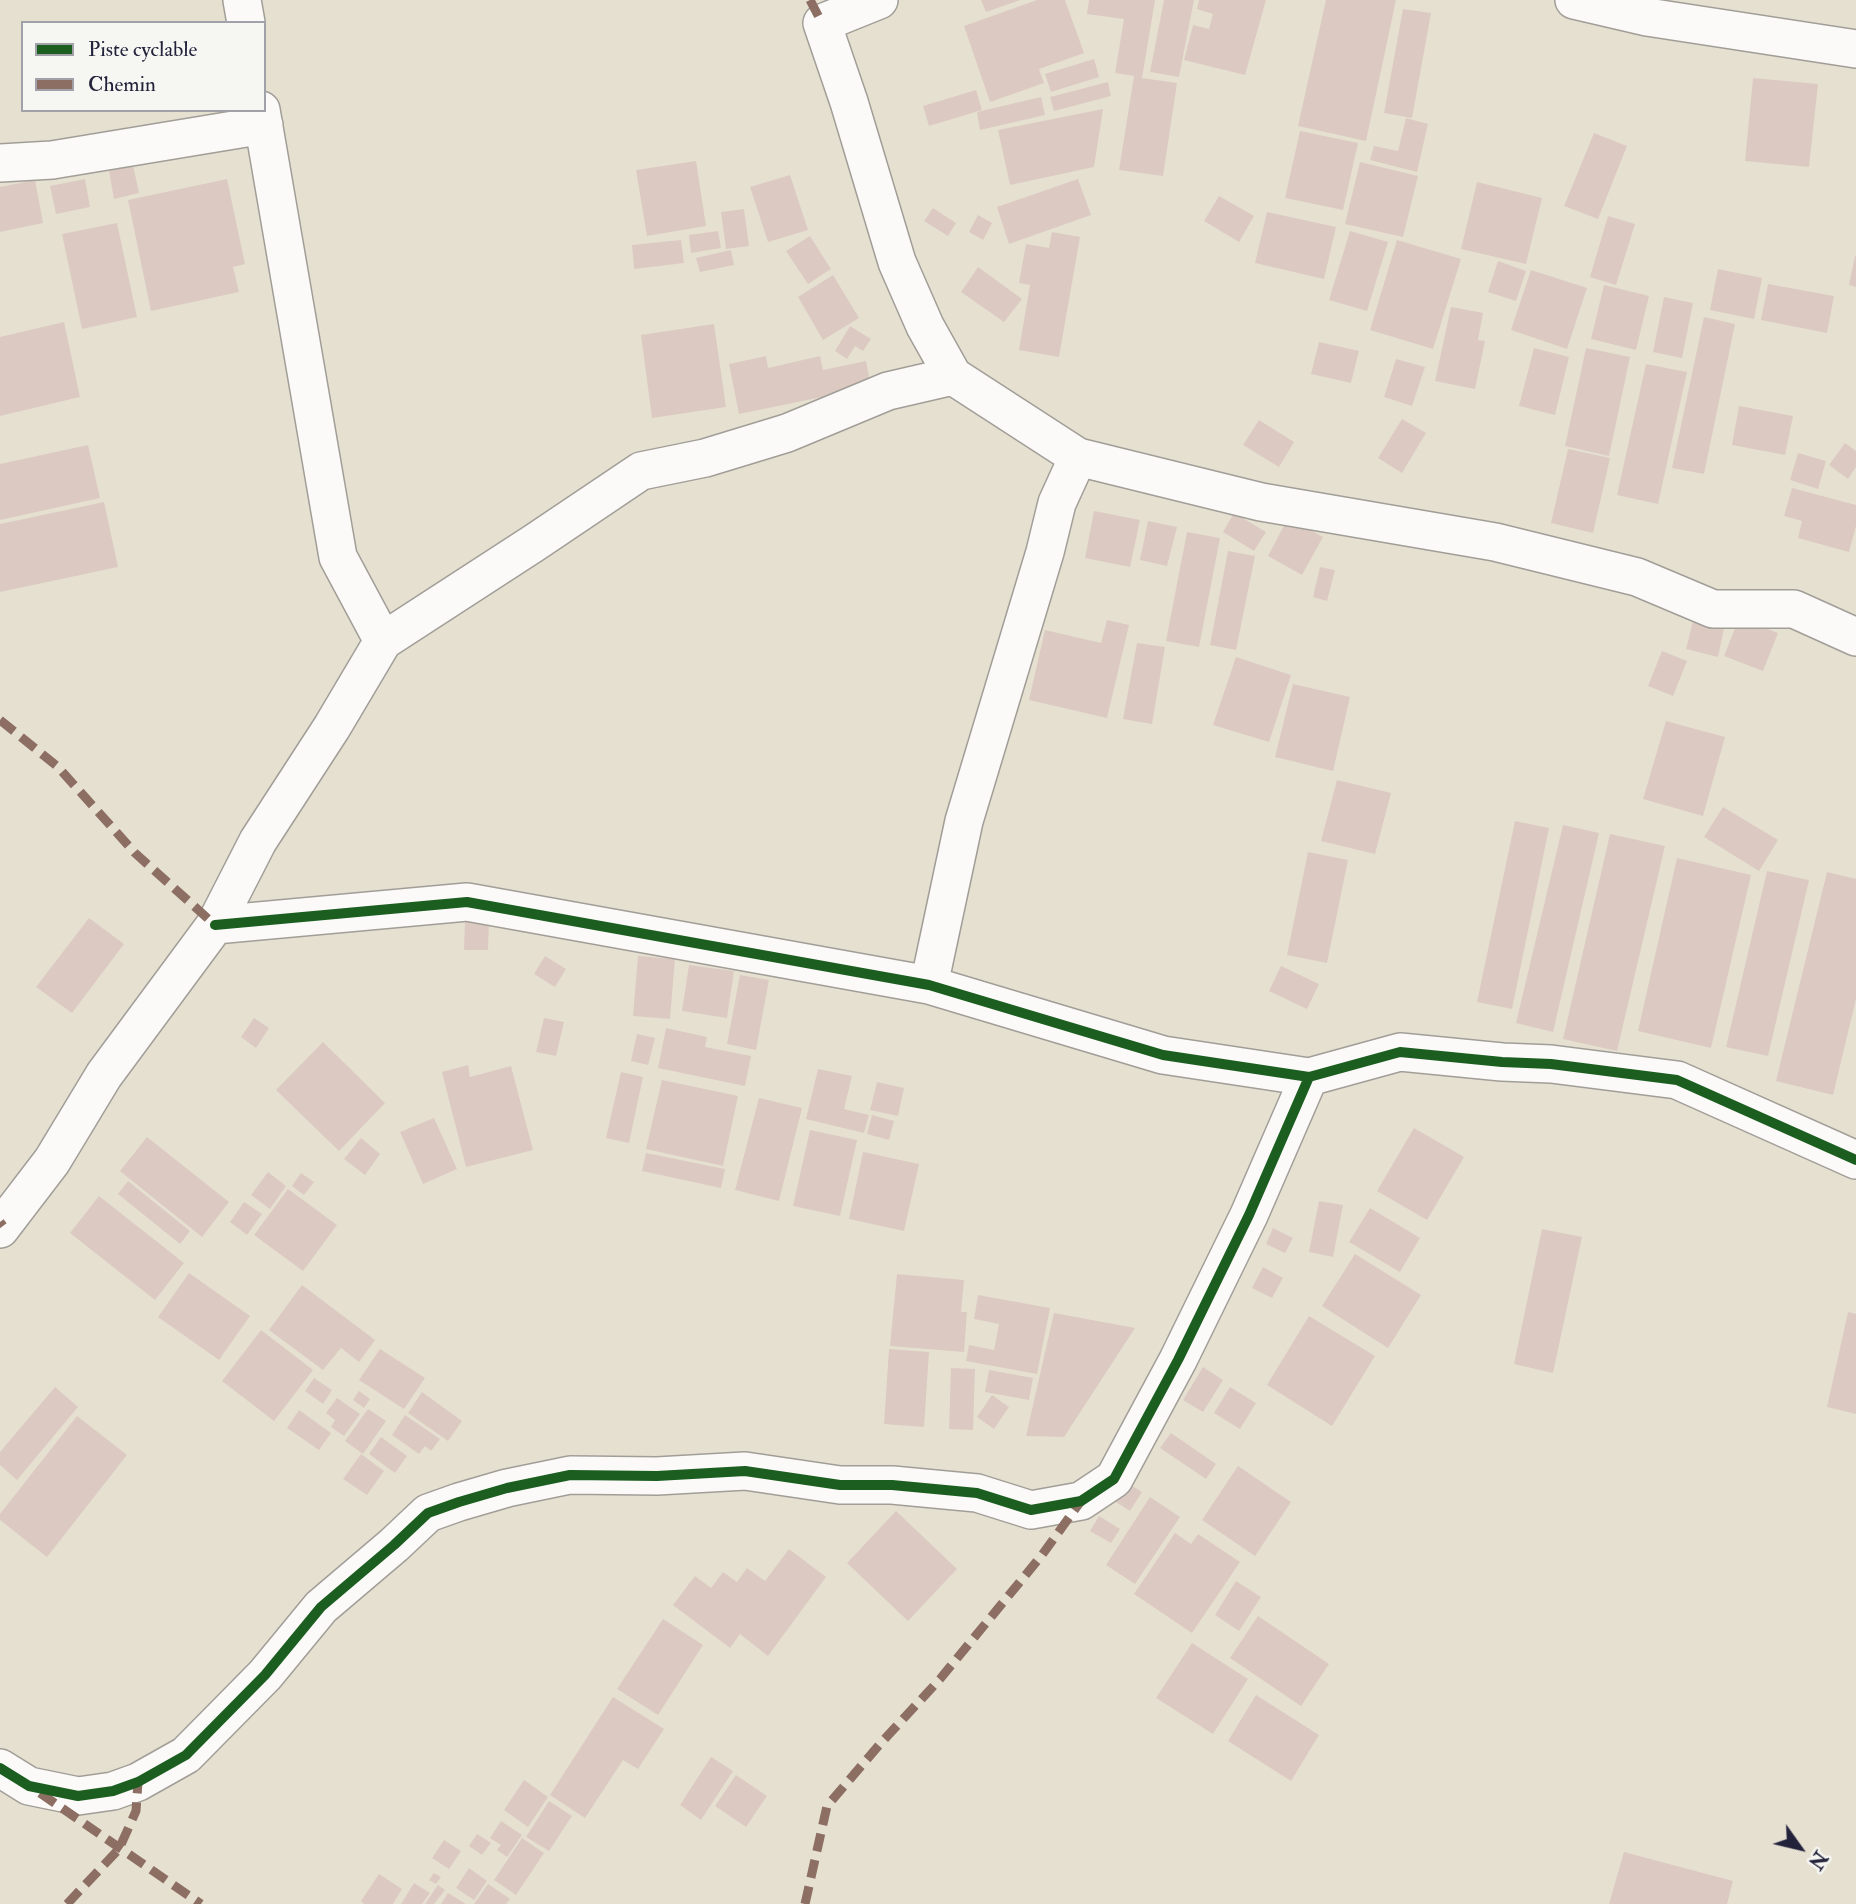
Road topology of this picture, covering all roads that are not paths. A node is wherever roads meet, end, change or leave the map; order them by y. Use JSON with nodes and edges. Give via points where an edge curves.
{"nodes":[{"id":1,"x":242,"y":0,"type":"edge"},
{"id":2,"x":879,"y":0,"type":"edge"},
{"id":3,"x":1574,"y":0,"type":"edge"},
{"id":4,"x":246,"y":21,"type":"edge"},
{"id":5,"x":1856,"y":49,"type":"edge"},
{"id":6,"x":262,"y":118,"type":"edge"},
{"id":7,"x":0,"y":163,"type":"edge"},
{"id":8,"x":953,"y":376,"type":"junction"},
{"id":9,"x":1077,"y":457,"type":"junction"},
{"id":10,"x":1856,"y":637,"type":"edge"},
{"id":11,"x":383,"y":641,"type":"junction"},
{"id":12,"x":215,"y":925,"type":"junction"},
{"id":13,"x":929,"y":985,"type":"junction"},
{"id":14,"x":1309,"y":1077,"type":"junction"},
{"id":15,"x":1856,"y":1160,"type":"edge"},
{"id":16,"x":0,"y":1229,"type":"edge"},
{"id":17,"x":0,"y":1768,"type":"edge"}],
"edges":[{"from":1,"to":4,"type":"street"},
{"from":2,"to":8,"type":"street","via":[[822,23],[897,262]]},
{"from":3,"to":5,"type":"street","via":[[1647,17]]},
{"from":6,"to":7,"type":"street","via":[[52,160]]},
{"from":6,"to":11,"type":"street","via":[[338,557]]},
{"from":8,"to":9,"type":"street"},
{"from":8,"to":11,"type":"street","via":[[888,391],[787,433],[705,458],[641,471]]},
{"from":9,"to":10,"type":"street","via":[[1261,502],[1494,542],[1637,577],[1713,608],[1794,609]]},
{"from":9,"to":13,"type":"street","via":[[1057,503],[964,821]]},
{"from":11,"to":12,"type":"street","via":[[258,841]]},
{"from":12,"to":13,"type":"street","via":[[467,902]]},
{"from":12,"to":16,"type":"street","via":[[104,1075],[52,1161]]},
{"from":13,"to":14,"type":"street","via":[[1163,1055]]},
{"from":14,"to":15,"type":"street","via":[[1400,1052],[1677,1080]]},
{"from":14,"to":17,"type":"street","via":[[1172,1372],[1114,1479],[1081,1501],[1031,1510],[977,1493],[840,1485],[745,1471],[570,1475],[507,1488],[428,1513],[321,1607],[265,1675],[186,1755],[138,1783],[78,1796],[29,1786]]}]}
